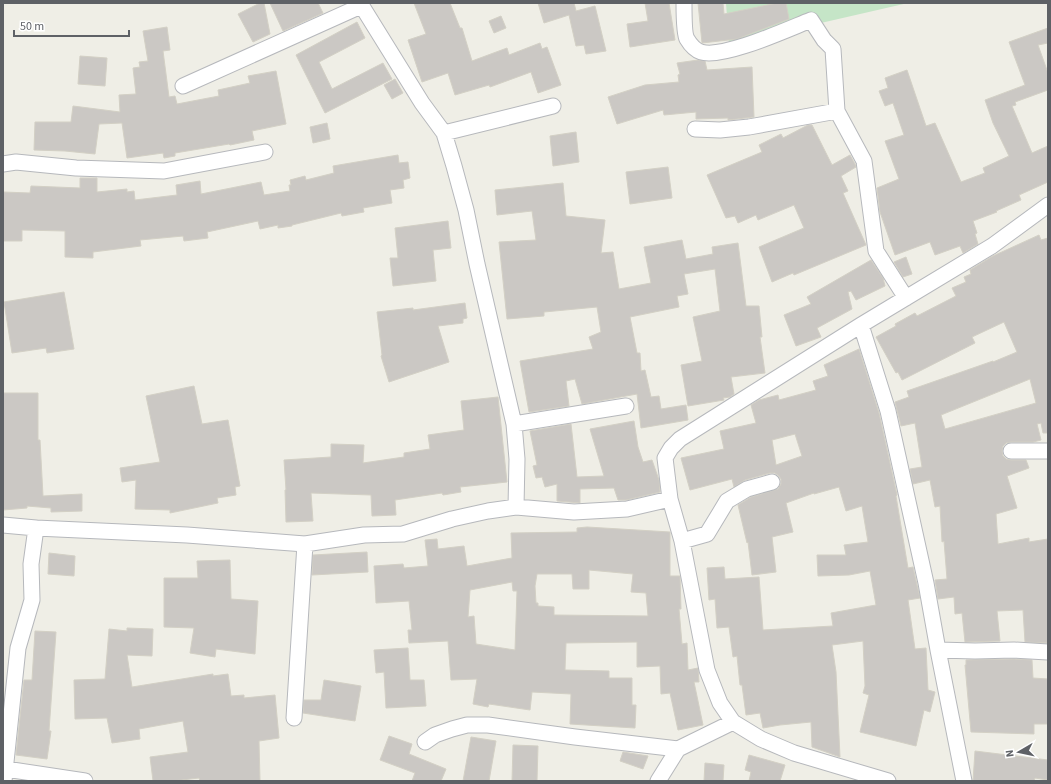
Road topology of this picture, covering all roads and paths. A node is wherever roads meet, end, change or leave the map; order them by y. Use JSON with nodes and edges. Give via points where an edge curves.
{"nodes":[{"id":1,"x":361,"y":4,"type":"edge"},
{"id":2,"x":683,"y":4,"type":"edge"},
{"id":3,"x":183,"y":86,"type":"dead end"},
{"id":4,"x":553,"y":106,"type":"dead end"},
{"id":5,"x":837,"y":111,"type":"junction"},
{"id":6,"x":695,"y":129,"type":"dead end"},
{"id":7,"x":444,"y":133,"type":"junction"},
{"id":8,"x":265,"y":152,"type":"dead end"},
{"id":9,"x":3,"y":164,"type":"edge"},
{"id":10,"x":1048,"y":205,"type":"edge"},
{"id":11,"x":906,"y":298,"type":"junction"},
{"id":12,"x":861,"y":325,"type":"junction"},
{"id":13,"x":626,"y":406,"type":"dead end"},
{"id":14,"x":514,"y":424,"type":"junction"},
{"id":15,"x":1011,"y":451,"type":"dead end"},
{"id":16,"x":1048,"y":451,"type":"edge"},
{"id":17,"x":772,"y":482,"type":"dead end"},
{"id":18,"x":670,"y":499,"type":"junction"},
{"id":19,"x":516,"y":508,"type":"junction"},
{"id":20,"x":3,"y":525,"type":"edge"},
{"id":21,"x":36,"y":528,"type":"junction"},
{"id":22,"x":682,"y":541,"type":"junction"},
{"id":23,"x":305,"y":544,"type":"junction"},
{"id":24,"x":938,"y":650,"type":"junction"},
{"id":25,"x":1048,"y":652,"type":"edge"},
{"id":26,"x":294,"y":718,"type":"dead end"},
{"id":27,"x":733,"y":722,"type":"junction"},
{"id":28,"x":425,"y":742,"type":"dead end"},
{"id":29,"x":678,"y":749,"type":"junction"},
{"id":30,"x":5,"y":775,"type":"edge"},
{"id":31,"x":868,"y":778,"type":"edge"},
{"id":32,"x":85,"y":781,"type":"edge"},
{"id":33,"x":658,"y":781,"type":"edge"},
{"id":34,"x":888,"y":781,"type":"edge"},
{"id":35,"x":964,"y":781,"type":"edge"}],
"edges":[{"from":1,"to":3,"type":"street"},
{"from":1,"to":7,"type":"street","via":[[422,103]]},
{"from":2,"to":5,"type":"street","via":[[686,38],[701,52],[736,49],[812,20],[824,40],[833,49]]},
{"from":4,"to":7,"type":"street"},
{"from":5,"to":6,"type":"street","via":[[749,127]]},
{"from":5,"to":11,"type":"street","via":[[864,161],[876,251]]},
{"from":7,"to":14,"type":"street","via":[[466,210],[476,264]]},
{"from":8,"to":9,"type":"street","via":[[164,171],[76,168],[16,162]]},
{"from":10,"to":11,"type":"street","via":[[992,246]]},
{"from":11,"to":12,"type":"street"},
{"from":12,"to":18,"type":"street","via":[[680,439],[665,458]]},
{"from":12,"to":24,"type":"street","via":[[890,418]]},
{"from":13,"to":14,"type":"street"},
{"from":14,"to":19,"type":"street","via":[[517,459]]},
{"from":15,"to":16,"type":"street"},
{"from":17,"to":22,"type":"street","via":[[747,489],[727,501],[707,534]]},
{"from":18,"to":19,"type":"street","via":[[627,509],[574,512]]},
{"from":18,"to":22,"type":"street"},
{"from":19,"to":23,"type":"street","via":[[452,519],[403,534],[364,535]]},
{"from":20,"to":21,"type":"street"},
{"from":21,"to":23,"type":"street"},
{"from":21,"to":30,"type":"street","via":[[30,564],[32,600],[18,648]]},
{"from":22,"to":27,"type":"street","via":[[707,670],[720,704]]},
{"from":23,"to":26,"type":"street"},
{"from":24,"to":25,"type":"street"},
{"from":24,"to":35,"type":"street"},
{"from":27,"to":29,"type":"street"},
{"from":27,"to":31,"type":"street","via":[[760,739]]},
{"from":28,"to":29,"type":"street","via":[[452,729],[467,725],[488,725]]},
{"from":29,"to":33,"type":"street"},
{"from":30,"to":32,"type":"street"},
{"from":31,"to":34,"type":"street"}]}
